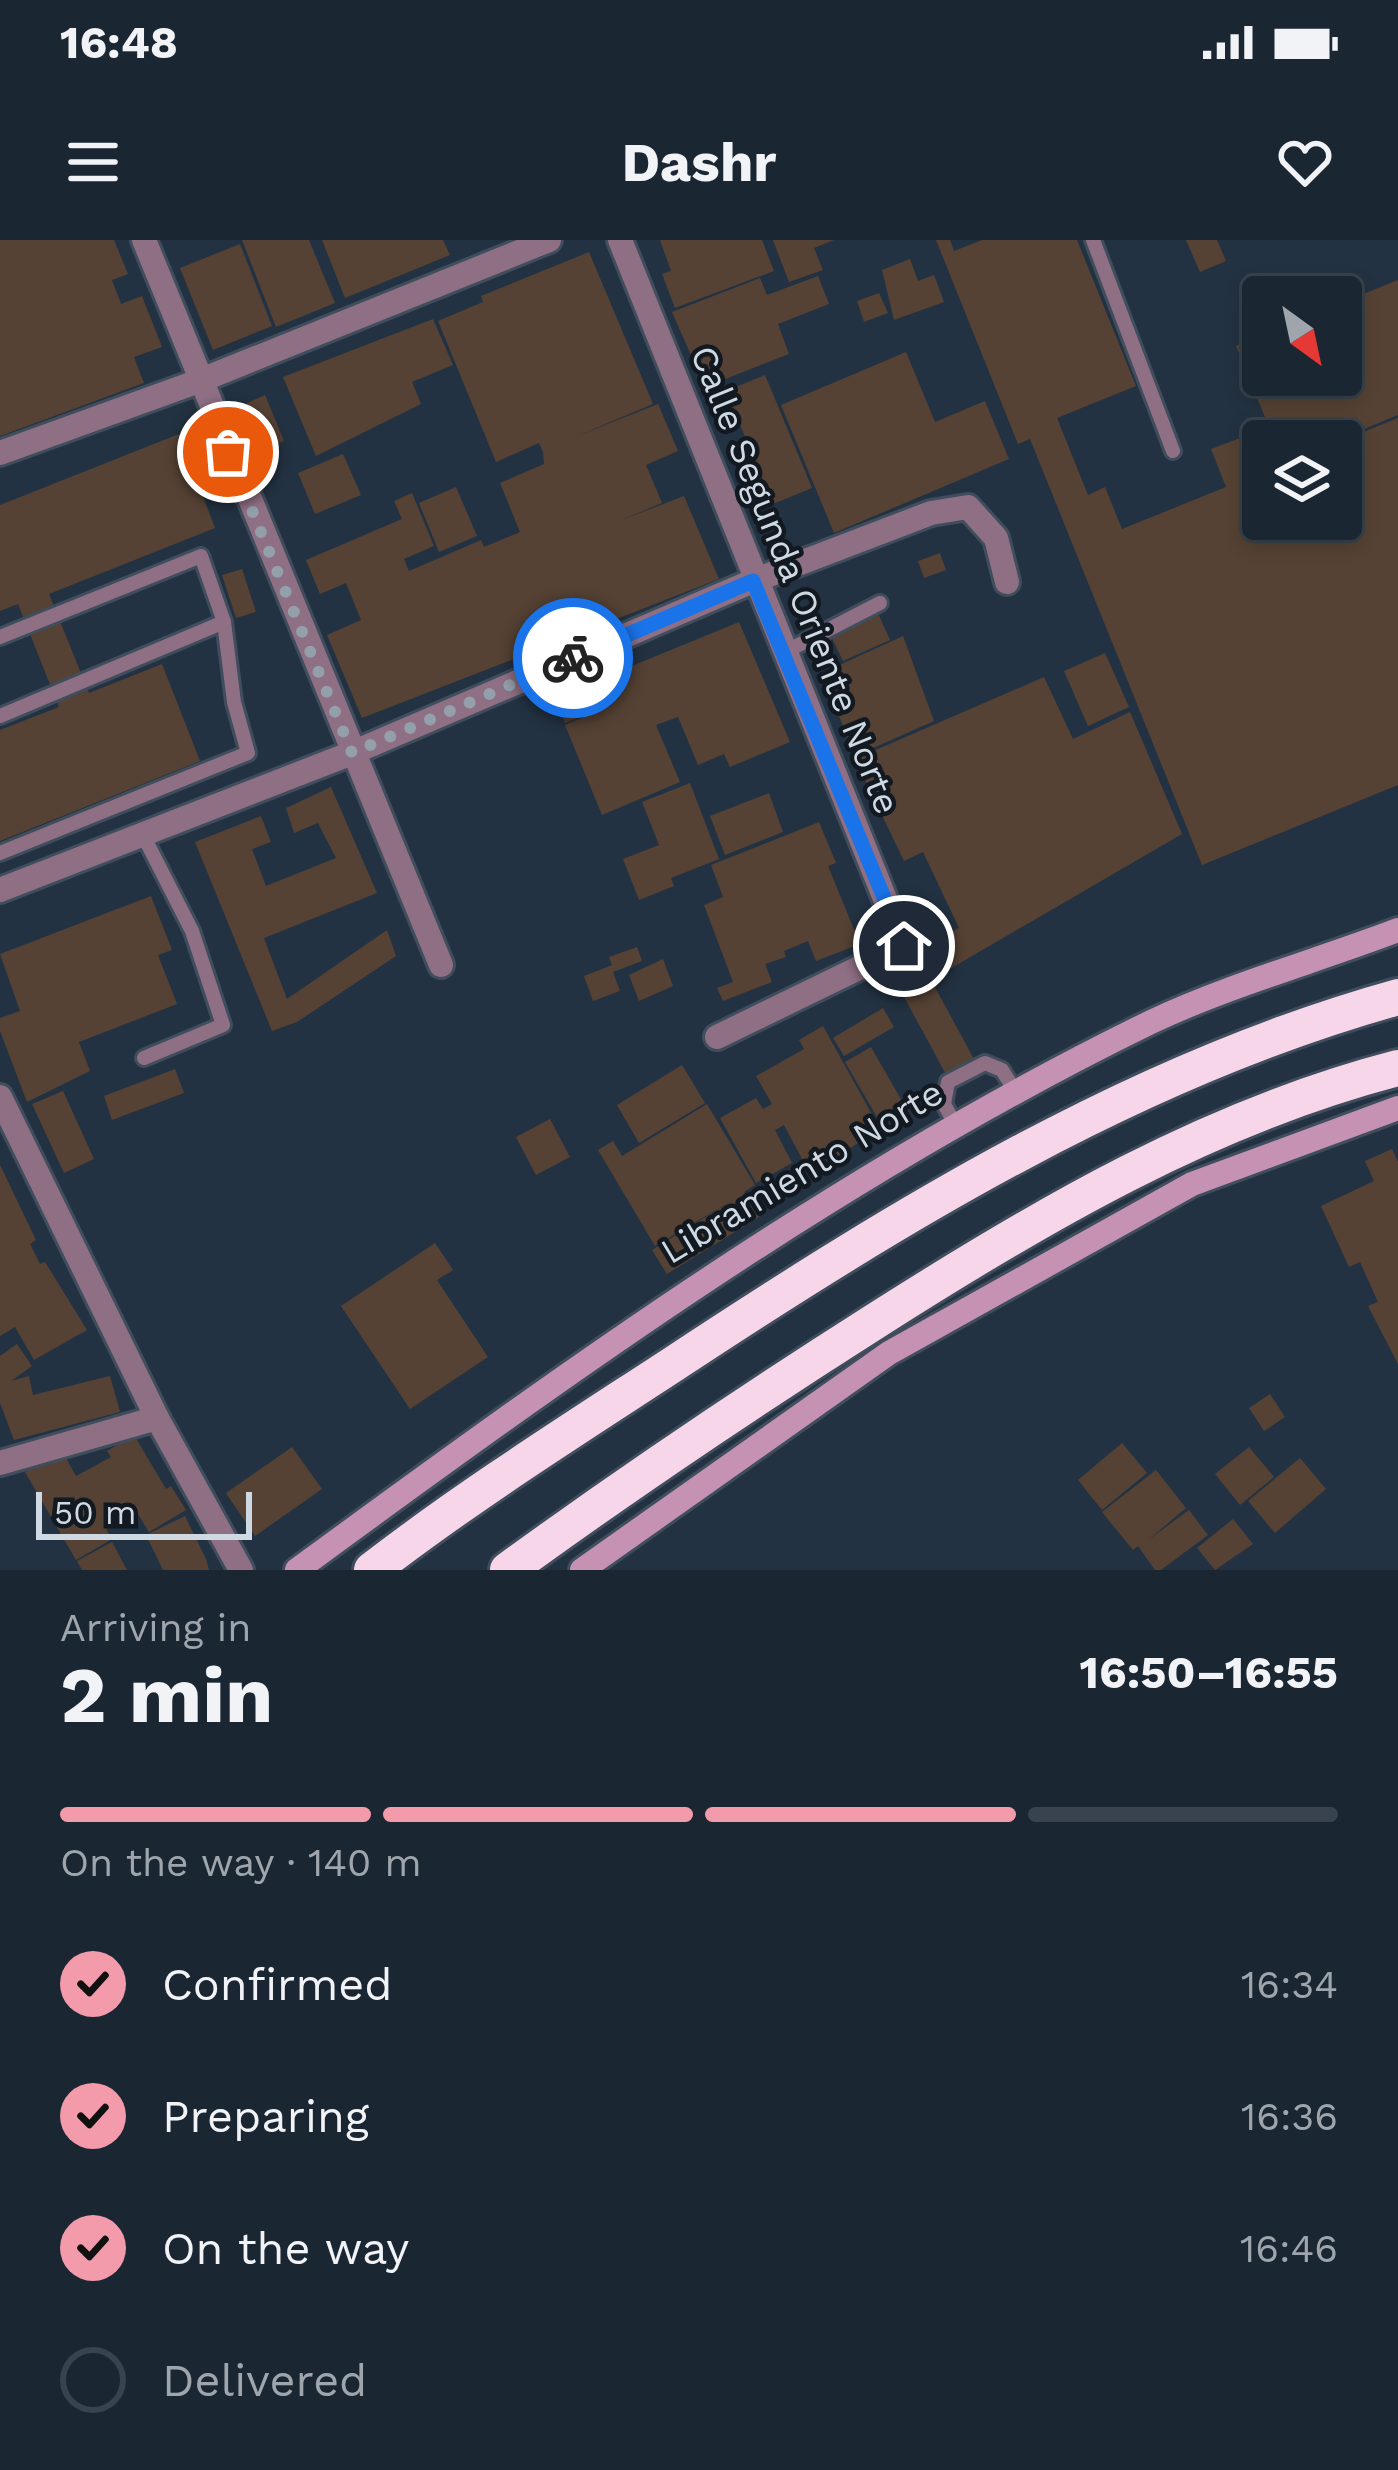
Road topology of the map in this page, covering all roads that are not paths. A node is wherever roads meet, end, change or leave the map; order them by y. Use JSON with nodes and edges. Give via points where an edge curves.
{"nodes":[{"id":1,"x":144,"y":240,"type":"edge"},
{"id":2,"x":549,"y":240,"type":"edge"},
{"id":3,"x":620,"y":240,"type":"edge"},
{"id":4,"x":1093,"y":240,"type":"edge"},
{"id":5,"x":199,"y":381,"type":"junction"},
{"id":6,"x":1173,"y":451,"type":"dead end"},
{"id":7,"x":0,"y":453,"type":"edge"},
{"id":8,"x":753,"y":581,"type":"junction"},
{"id":9,"x":1007,"y":582,"type":"dead end"},
{"id":10,"x":880,"y":604,"type":"dead end"},
{"id":11,"x":224,"y":622,"type":"junction"},
{"id":12,"x":0,"y":637,"type":"edge"},
{"id":13,"x":785,"y":652,"type":"junction"},
{"id":14,"x":0,"y":716,"type":"edge"},
{"id":15,"x":352,"y":753,"type":"junction"},
{"id":16,"x":142,"y":835,"type":"junction"},
{"id":17,"x":0,"y":853,"type":"edge"},
{"id":18,"x":0,"y":890,"type":"edge"},
{"id":19,"x":1398,"y":930,"type":"edge"},
{"id":20,"x":441,"y":965,"type":"dead end"},
{"id":21,"x":1398,"y":997,"type":"edge"},
{"id":22,"x":717,"y":1037,"type":"dead end"},
{"id":23,"x":145,"y":1058,"type":"dead end"},
{"id":24,"x":1398,"y":1068,"type":"edge"},
{"id":25,"x":1017,"y":1094,"type":"junction"},
{"id":26,"x":0,"y":1097,"type":"edge"},
{"id":27,"x":1398,"y":1108,"type":"edge"},
{"id":28,"x":956,"y":1126,"type":"junction"},
{"id":29,"x":158,"y":1418,"type":"junction"},
{"id":30,"x":0,"y":1463,"type":"edge"},
{"id":31,"x":598,"y":1565,"type":"edge"},
{"id":32,"x":241,"y":1570,"type":"edge"},
{"id":33,"x":297,"y":1570,"type":"edge"},
{"id":34,"x":372,"y":1570,"type":"edge"},
{"id":35,"x":508,"y":1570,"type":"edge"}],
"edges":[{"from":1,"to":5,"type":"street"},
{"from":2,"to":5,"type":"street"},
{"from":3,"to":8,"type":"street","name":"Calle Segunda Oriente Norte"},
{"from":4,"to":6,"type":"lane"},
{"from":5,"to":7,"type":"street"},
{"from":5,"to":15,"type":"street"},
{"from":8,"to":9,"type":"street","via":[[931,513],[968,507],[996,538]]},
{"from":8,"to":13,"type":"street","name":"Calle Segunda Oriente Norte"},
{"from":8,"to":15,"type":"street"},
{"from":10,"to":13,"type":"lane"},
{"from":11,"to":12,"type":"lane","via":[[201,556]]},
{"from":11,"to":14,"type":"lane"},
{"from":11,"to":17,"type":"lane","via":[[248,754]]},
{"from":13,"to":22,"type":"street","name":"Calle Segunda Oriente Norte","via":[[904,946]]},
{"from":15,"to":16,"type":"street"},
{"from":15,"to":20,"type":"street"},
{"from":16,"to":18,"type":"street"},
{"from":16,"to":23,"type":"lane","via":[[192,931],[224,1025]]},
{"from":19,"to":25,"type":"street","name":"Libramiento Norte","via":[[1155,1021]]},
{"from":21,"to":34,"type":"highway","via":[[1131,1093],[824,1265]]},
{"from":24,"to":35,"type":"highway","via":[[1220,1127],[1014,1233],[682,1443]]},
{"from":25,"to":28,"type":"street","name":"Libramiento Norte"},
{"from":25,"to":28,"type":"lane","via":[[1002,1070],[985,1063],[949,1082],[944,1104]]},
{"from":26,"to":29,"type":"street"},
{"from":27,"to":31,"type":"street","via":[[1192,1184],[889,1353]]},
{"from":28,"to":33,"type":"street","name":"Libramiento Norte","via":[[597,1350]]},
{"from":29,"to":30,"type":"street"},
{"from":29,"to":32,"type":"street"}]}
